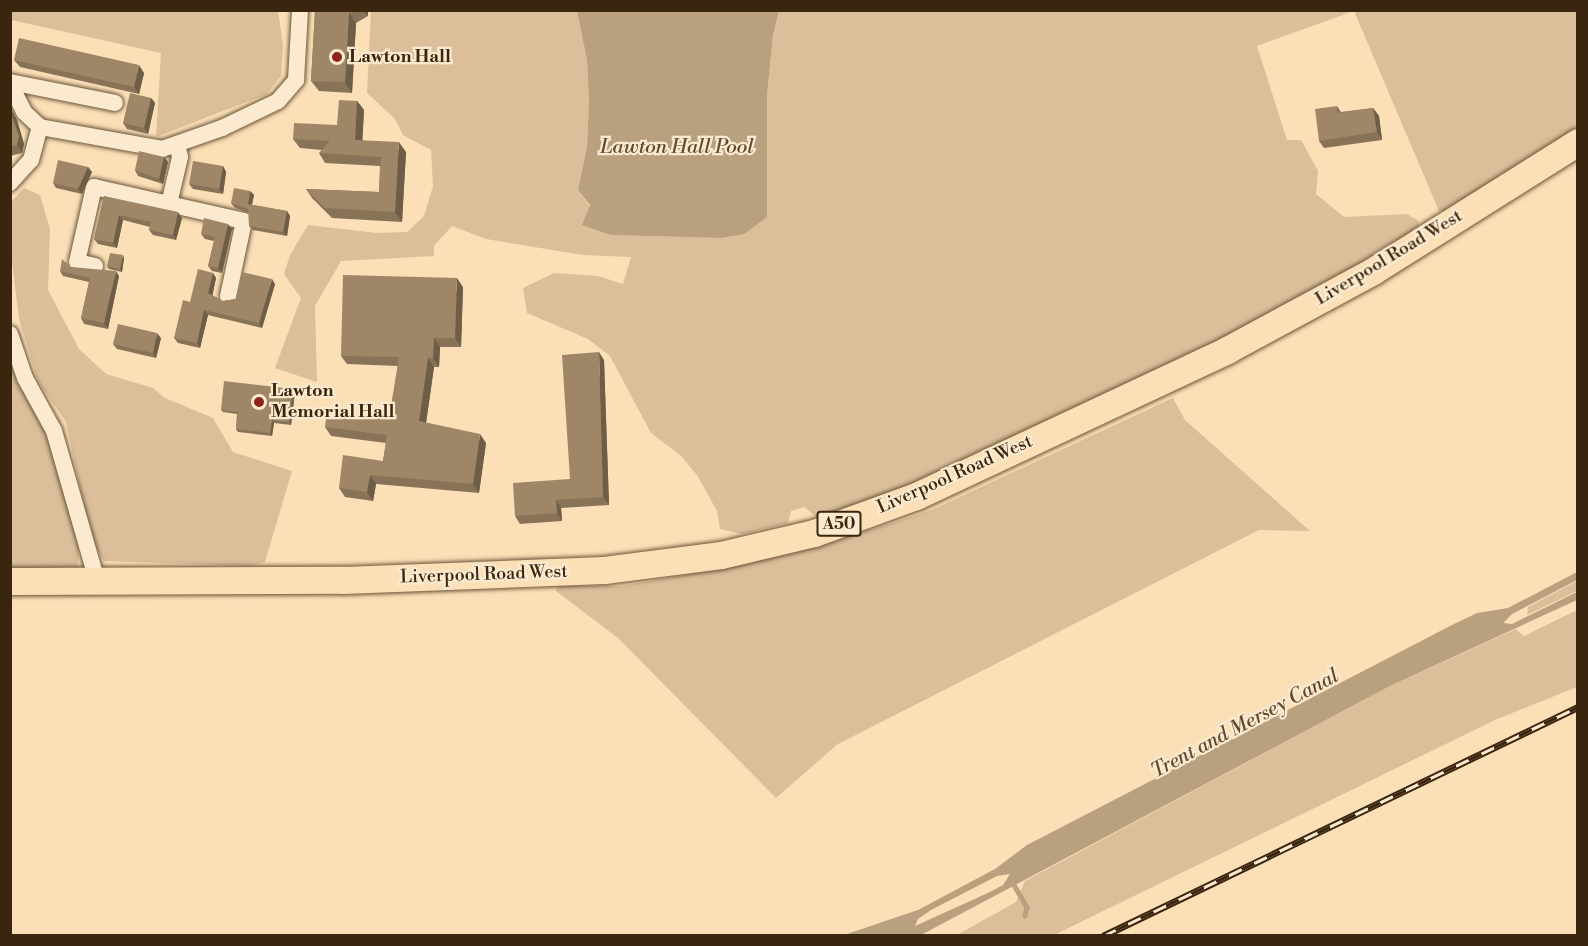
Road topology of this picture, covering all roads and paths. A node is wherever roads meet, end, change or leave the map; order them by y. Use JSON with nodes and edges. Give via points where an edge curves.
{"nodes":[{"id":1,"x":300,"y":10,"type":"edge"},
{"id":2,"x":10,"y":83,"type":"edge"},
{"id":3,"x":115,"y":103,"type":"dead end"},
{"id":4,"x":40,"y":128,"type":"junction"},
{"id":5,"x":1578,"y":142,"type":"edge"},
{"id":6,"x":177,"y":144,"type":"junction"},
{"id":7,"x":10,"y":183,"type":"edge"},
{"id":8,"x":169,"y":204,"type":"junction"},
{"id":9,"x":95,"y":266,"type":"dead end"},
{"id":10,"x":228,"y":296,"type":"dead end"},
{"id":11,"x":10,"y":334,"type":"edge"},
{"id":12,"x":10,"y":581,"type":"edge"},
{"id":13,"x":97,"y":581,"type":"junction"}],
"edges":[{"from":1,"to":6,"type":"street","via":[[296,80],[278,101]]},
{"from":2,"to":3,"type":"street"},
{"from":2,"to":4,"type":"street","via":[[24,112]]},
{"from":4,"to":6,"type":"street","via":[[162,149]]},
{"from":4,"to":7,"type":"street","via":[[31,160]]},
{"from":5,"to":13,"type":"main road","name":"Liverpool Road West","number":"A50","via":[[1373,271],[1227,350],[916,496],[814,533],[721,555],[604,570],[343,580]]},
{"from":6,"to":8,"type":"street","via":[[180,157]]},
{"from":8,"to":9,"type":"street","via":[[94,187],[77,262]]},
{"from":8,"to":10,"type":"street","via":[[244,221]]},
{"from":11,"to":13,"type":"street","via":[[25,378],[54,431]]},
{"from":12,"to":13,"type":"main road","name":"Liverpool Road West","number":"A50"}]}
